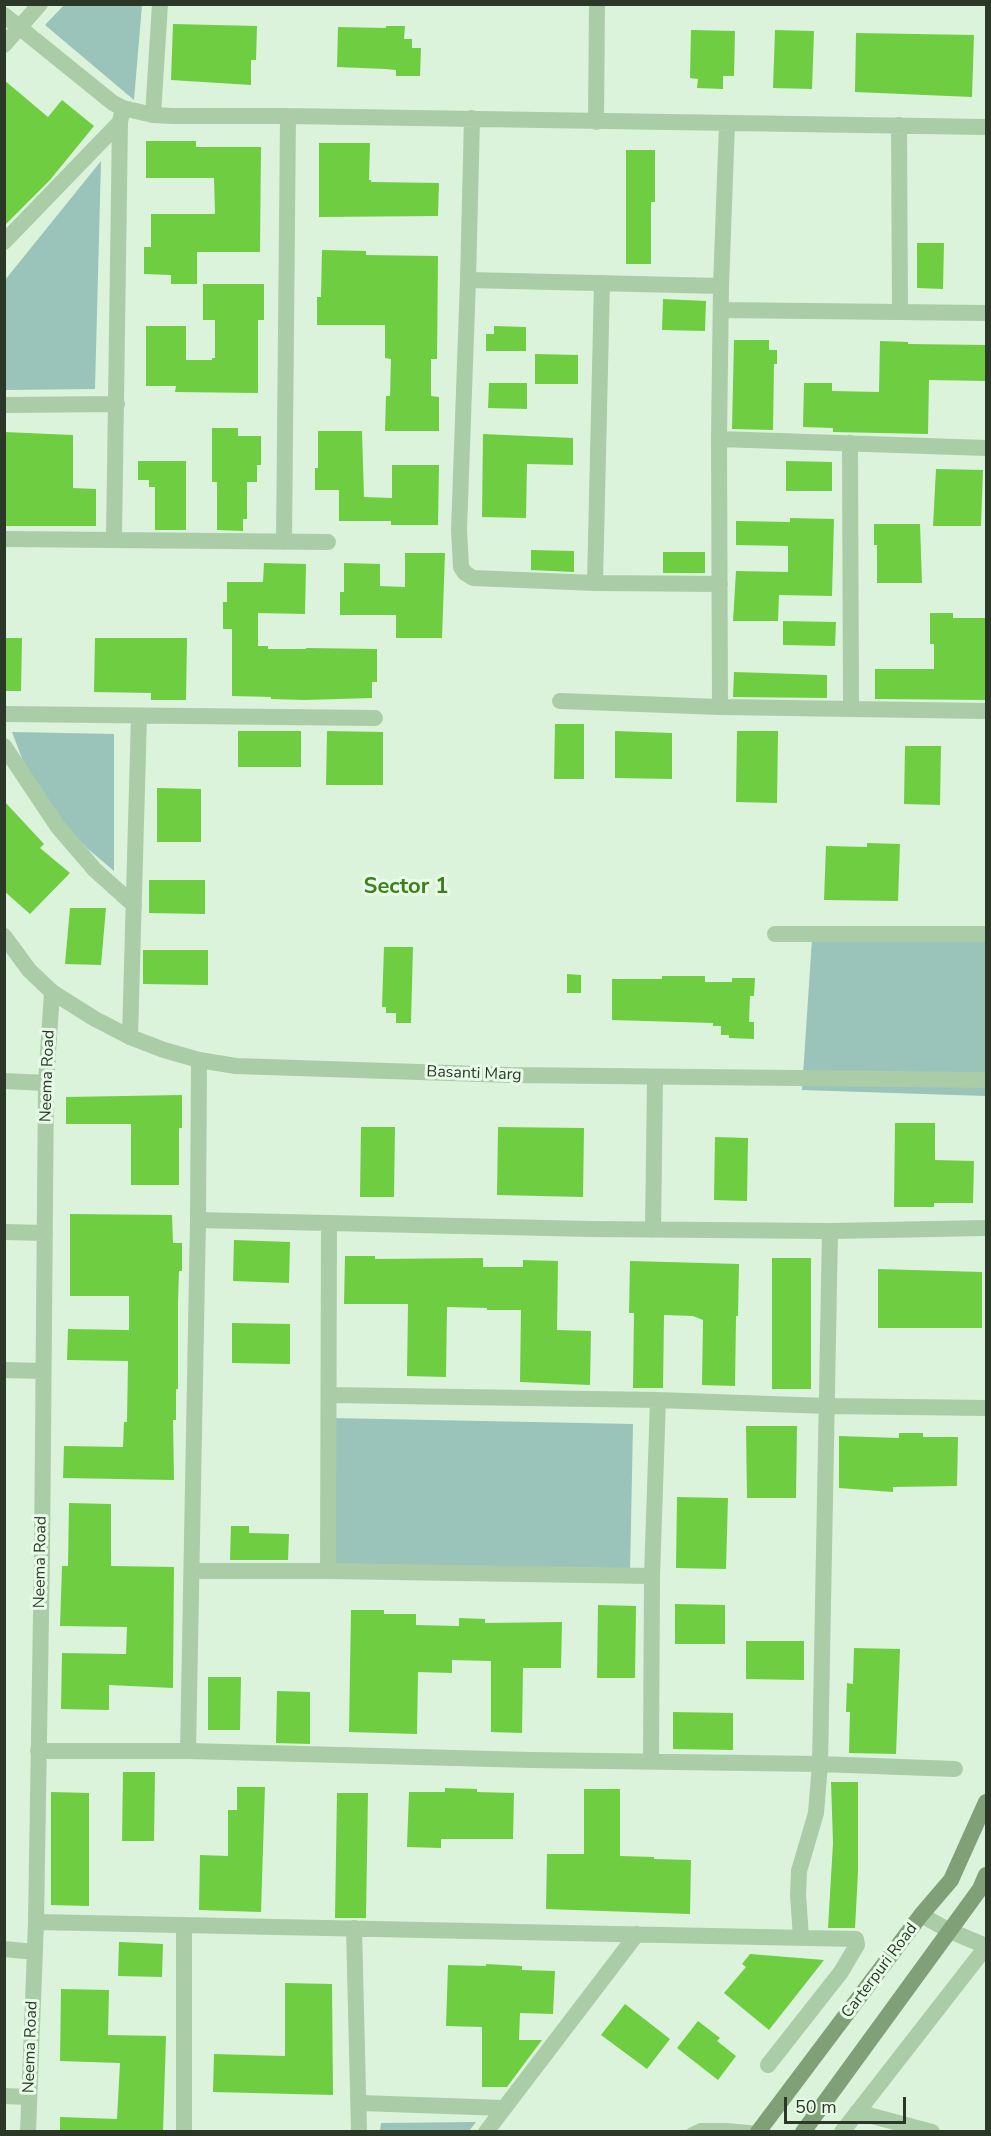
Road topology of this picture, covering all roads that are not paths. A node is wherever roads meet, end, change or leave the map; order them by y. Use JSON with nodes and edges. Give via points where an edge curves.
{"nodes":[{"id":1,"x":40,"y":4,"type":"edge"},
{"id":2,"x":160,"y":4,"type":"edge"},
{"id":3,"x":597,"y":4,"type":"edge"},
{"id":4,"x":4,"y":15,"type":"edge"},
{"id":5,"x":19,"y":28,"type":"junction"},
{"id":6,"x":4,"y":45,"type":"edge"},
{"id":7,"x":153,"y":114,"type":"junction"},
{"id":8,"x":122,"y":115,"type":"junction"},
{"id":9,"x":288,"y":116,"type":"junction"},
{"id":10,"x":472,"y":118,"type":"junction"},
{"id":11,"x":596,"y":122,"type":"junction"},
{"id":12,"x":727,"y":123,"type":"junction"},
{"id":13,"x":899,"y":125,"type":"junction"},
{"id":14,"x":987,"y":127,"type":"edge"},
{"id":15,"x":4,"y":242,"type":"edge"},
{"id":16,"x":468,"y":280,"type":"junction"},
{"id":17,"x":602,"y":283,"type":"junction"},
{"id":18,"x":721,"y":286,"type":"junction"},
{"id":19,"x":721,"y":310,"type":"junction"},
{"id":20,"x":900,"y":312,"type":"junction"},
{"id":21,"x":987,"y":313,"type":"edge"},
{"id":22,"x":117,"y":404,"type":"junction"},
{"id":23,"x":4,"y":405,"type":"edge"},
{"id":24,"x":719,"y":439,"type":"junction"},
{"id":25,"x":850,"y":443,"type":"junction"},
{"id":26,"x":987,"y":448,"type":"edge"},
{"id":27,"x":4,"y":539,"type":"edge"},
{"id":28,"x":114,"y":540,"type":"junction"},
{"id":29,"x":284,"y":542,"type":"junction"},
{"id":30,"x":328,"y":542,"type":"dead end"},
{"id":31,"x":595,"y":583,"type":"junction"},
{"id":32,"x":720,"y":584,"type":"junction"},
{"id":33,"x":560,"y":701,"type":"dead end"},
{"id":34,"x":720,"y":707,"type":"junction"},
{"id":35,"x":850,"y":708,"type":"junction"},
{"id":36,"x":987,"y":711,"type":"edge"},
{"id":37,"x":4,"y":714,"type":"edge"},
{"id":38,"x":139,"y":716,"type":"junction"},
{"id":39,"x":375,"y":718,"type":"dead end"},
{"id":40,"x":4,"y":746,"type":"edge"},
{"id":41,"x":134,"y":905,"type":"junction"},
{"id":42,"x":775,"y":934,"type":"dead end"},
{"id":43,"x":987,"y":934,"type":"edge"},
{"id":44,"x":4,"y":936,"type":"edge"},
{"id":45,"x":52,"y":992,"type":"junction"},
{"id":46,"x":130,"y":1037,"type":"junction"},
{"id":47,"x":199,"y":1060,"type":"junction"},
{"id":48,"x":655,"y":1077,"type":"junction"},
{"id":49,"x":987,"y":1080,"type":"edge"},
{"id":50,"x":4,"y":1081,"type":"edge"},
{"id":51,"x":46,"y":1083,"type":"junction"},
{"id":52,"x":198,"y":1220,"type":"junction"},
{"id":53,"x":329,"y":1224,"type":"junction"},
{"id":54,"x":987,"y":1228,"type":"edge"},
{"id":55,"x":653,"y":1230,"type":"junction"},
{"id":56,"x":830,"y":1231,"type":"junction"},
{"id":57,"x":4,"y":1232,"type":"edge"},
{"id":58,"x":45,"y":1233,"type":"junction"},
{"id":59,"x":4,"y":1370,"type":"edge"},
{"id":60,"x":43,"y":1371,"type":"junction"},
{"id":61,"x":329,"y":1395,"type":"junction"},
{"id":62,"x":658,"y":1400,"type":"junction"},
{"id":63,"x":827,"y":1406,"type":"junction"},
{"id":64,"x":987,"y":1408,"type":"edge"},
{"id":65,"x":192,"y":1571,"type":"junction"},
{"id":66,"x":328,"y":1571,"type":"junction"},
{"id":67,"x":652,"y":1576,"type":"junction"},
{"id":68,"x":38,"y":1751,"type":"junction"},
{"id":69,"x":188,"y":1751,"type":"junction"},
{"id":70,"x":651,"y":1761,"type":"junction"},
{"id":71,"x":820,"y":1764,"type":"junction"},
{"id":72,"x":955,"y":1769,"type":"dead end"},
{"id":73,"x":987,"y":1802,"type":"edge"},
{"id":74,"x":987,"y":1875,"type":"edge"},
{"id":75,"x":921,"y":1916,"type":"junction"},
{"id":76,"x":36,"y":1922,"type":"junction"},
{"id":77,"x":184,"y":1925,"type":"junction"},
{"id":78,"x":354,"y":1928,"type":"junction"},
{"id":79,"x":950,"y":1930,"type":"junction"},
{"id":80,"x":637,"y":1934,"type":"junction"},
{"id":81,"x":801,"y":1937,"type":"junction"},
{"id":82,"x":987,"y":1947,"type":"edge"},
{"id":83,"x":4,"y":1950,"type":"edge"},
{"id":84,"x":35,"y":1952,"type":"junction"},
{"id":85,"x":768,"y":2065,"type":"dead end"},
{"id":86,"x":4,"y":2096,"type":"edge"},
{"id":87,"x":29,"y":2097,"type":"junction"},
{"id":88,"x":360,"y":2103,"type":"junction"},
{"id":89,"x":504,"y":2108,"type":"junction"},
{"id":90,"x":857,"y":2112,"type":"junction"},
{"id":91,"x":758,"y":2131,"type":"edge"},
{"id":92,"x":28,"y":2132,"type":"edge"},
{"id":93,"x":184,"y":2132,"type":"edge"},
{"id":94,"x":359,"y":2132,"type":"edge"},
{"id":95,"x":486,"y":2132,"type":"edge"},
{"id":96,"x":690,"y":2132,"type":"edge"},
{"id":97,"x":803,"y":2132,"type":"edge"},
{"id":98,"x":842,"y":2132,"type":"edge"},
{"id":99,"x":932,"y":2132,"type":"edge"}],
"edges":[{"from":1,"to":5,"type":"street"},
{"from":2,"to":7,"type":"street"},
{"from":3,"to":11,"type":"street"},
{"from":4,"to":5,"type":"street"},
{"from":5,"to":6,"type":"street"},
{"from":5,"to":8,"type":"street","via":[[113,103]]},
{"from":7,"to":8,"type":"street"},
{"from":7,"to":9,"type":"street"},
{"from":8,"to":15,"type":"street"},
{"from":8,"to":22,"type":"street"},
{"from":9,"to":10,"type":"street"},
{"from":9,"to":29,"type":"street"},
{"from":10,"to":11,"type":"street"},
{"from":10,"to":16,"type":"street"},
{"from":11,"to":12,"type":"street"},
{"from":12,"to":13,"type":"street"},
{"from":12,"to":18,"type":"street"},
{"from":13,"to":14,"type":"street"},
{"from":13,"to":20,"type":"street"},
{"from":16,"to":17,"type":"street"},
{"from":16,"to":31,"type":"street","via":[[461,567],[473,578]]},
{"from":17,"to":18,"type":"street"},
{"from":17,"to":31,"type":"street"},
{"from":18,"to":19,"type":"street"},
{"from":19,"to":20,"type":"street"},
{"from":19,"to":24,"type":"street"},
{"from":20,"to":21,"type":"street"},
{"from":22,"to":23,"type":"street"},
{"from":22,"to":28,"type":"street"},
{"from":24,"to":25,"type":"street"},
{"from":24,"to":32,"type":"street"},
{"from":25,"to":26,"type":"street"},
{"from":25,"to":35,"type":"street"},
{"from":27,"to":28,"type":"street"},
{"from":28,"to":29,"type":"street"},
{"from":29,"to":30,"type":"street"},
{"from":31,"to":32,"type":"street"},
{"from":32,"to":34,"type":"street"},
{"from":33,"to":34,"type":"street"},
{"from":34,"to":35,"type":"street"},
{"from":35,"to":36,"type":"street"},
{"from":37,"to":38,"type":"street"},
{"from":38,"to":39,"type":"street"},
{"from":38,"to":41,"type":"street"},
{"from":40,"to":41,"type":"street","via":[[58,827],[95,870]]},
{"from":41,"to":46,"type":"street"},
{"from":42,"to":43,"type":"street"},
{"from":44,"to":45,"type":"street","name":"Basanti Marg","via":[[29,970]]},
{"from":45,"to":46,"type":"street","name":"Basanti Marg"},
{"from":45,"to":51,"type":"street","name":"Neema Road"},
{"from":46,"to":47,"type":"street","name":"Basanti Marg"},
{"from":47,"to":48,"type":"street","name":"Basanti Marg","via":[[236,1066]]},
{"from":47,"to":52,"type":"street"},
{"from":48,"to":49,"type":"street","name":"Basanti Marg"},
{"from":48,"to":55,"type":"street"},
{"from":50,"to":51,"type":"street"},
{"from":51,"to":58,"type":"street","name":"Neema Road"},
{"from":52,"to":53,"type":"street"},
{"from":52,"to":65,"type":"street"},
{"from":53,"to":55,"type":"street"},
{"from":53,"to":61,"type":"street"},
{"from":54,"to":56,"type":"street"},
{"from":55,"to":56,"type":"street"},
{"from":56,"to":63,"type":"street"},
{"from":57,"to":58,"type":"street"},
{"from":58,"to":60,"type":"street","name":"Neema Road"},
{"from":59,"to":60,"type":"street"},
{"from":60,"to":68,"type":"street","name":"Neema Road"},
{"from":61,"to":62,"type":"street"},
{"from":61,"to":66,"type":"street"},
{"from":62,"to":63,"type":"street"},
{"from":62,"to":67,"type":"street"},
{"from":63,"to":64,"type":"street"},
{"from":63,"to":71,"type":"street"},
{"from":65,"to":66,"type":"street"},
{"from":65,"to":69,"type":"street"},
{"from":66,"to":67,"type":"street"},
{"from":67,"to":70,"type":"street"},
{"from":68,"to":69,"type":"street"},
{"from":68,"to":76,"type":"street","name":"Neema Road"},
{"from":69,"to":70,"type":"street"},
{"from":70,"to":71,"type":"street"},
{"from":71,"to":72,"type":"street"},
{"from":71,"to":81,"type":"street","via":[[816,1813],[800,1871]]},
{"from":73,"to":75,"type":"main road","name":"Carterpuri Road","via":[[951,1880]]},
{"from":74,"to":79,"type":"main road","name":"Carterpuri Road"},
{"from":75,"to":79,"type":"street"},
{"from":75,"to":91,"type":"main road","name":"Carterpuri Road"},
{"from":76,"to":77,"type":"street"},
{"from":76,"to":84,"type":"street","name":"Neema Road"},
{"from":77,"to":78,"type":"street"},
{"from":77,"to":93,"type":"street"},
{"from":78,"to":80,"type":"street"},
{"from":78,"to":88,"type":"street"},
{"from":79,"to":82,"type":"street"},
{"from":79,"to":97,"type":"main road","name":"Carterpuri Road"},
{"from":80,"to":81,"type":"street"},
{"from":80,"to":89,"type":"street"},
{"from":81,"to":85,"type":"street","via":[[856,1939],[857,1945],[841,1972]]},
{"from":82,"to":90,"type":"street"},
{"from":83,"to":84,"type":"street"},
{"from":84,"to":87,"type":"street","name":"Neema Road"},
{"from":86,"to":87,"type":"street"},
{"from":87,"to":92,"type":"street","name":"Neema Road"},
{"from":88,"to":89,"type":"street"},
{"from":88,"to":94,"type":"street"},
{"from":89,"to":95,"type":"street"},
{"from":90,"to":98,"type":"street"},
{"from":90,"to":99,"type":"street"},
{"from":91,"to":96,"type":"lane","via":[[700,2127]]}]}
